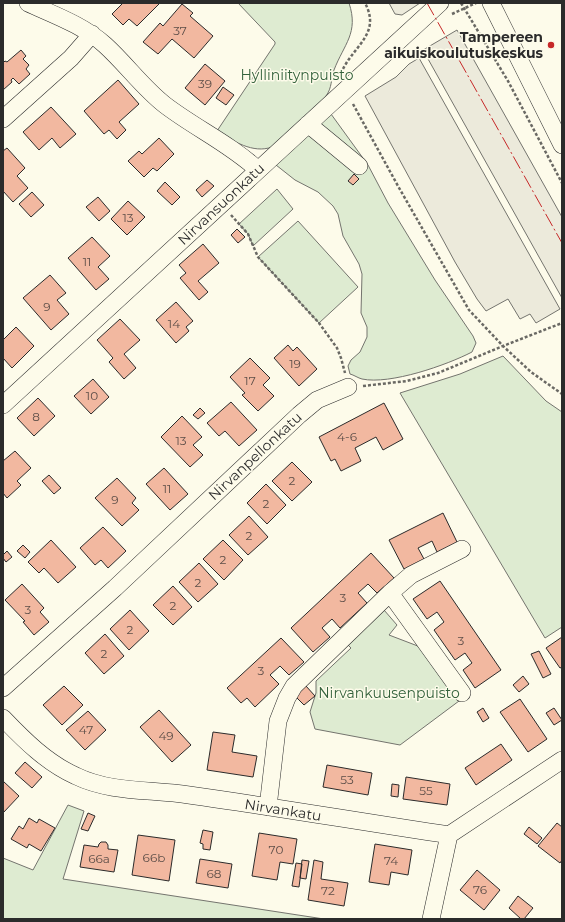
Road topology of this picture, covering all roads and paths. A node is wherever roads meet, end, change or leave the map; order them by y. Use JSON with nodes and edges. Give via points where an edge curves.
{"nodes":[{"id":1,"x":28,"y":3,"type":"edge"},
{"id":2,"x":365,"y":3,"type":"edge"},
{"id":3,"x":440,"y":3,"type":"edge"},
{"id":4,"x":461,"y":3,"type":"edge"},
{"id":5,"x":491,"y":3,"type":"edge"},
{"id":6,"x":92,"y":34,"type":"junction"},
{"id":7,"x":346,"y":89,"type":"junction"},
{"id":8,"x":3,"y":119,"type":"edge"},
{"id":9,"x":308,"y":124,"type":"junction"},
{"id":10,"x":562,"y":145,"type":"edge"},
{"id":11,"x":359,"y":166,"type":"dead end"},
{"id":12,"x":258,"y":170,"type":"junction"},
{"id":13,"x":562,"y":184,"type":"edge"},
{"id":14,"x":221,"y":204,"type":"junction"},
{"id":15,"x":562,"y":323,"type":"edge"},
{"id":16,"x":503,"y":346,"type":"junction"},
{"id":17,"x":348,"y":387,"type":"junction"},
{"id":18,"x":562,"y":394,"type":"edge"},
{"id":19,"x":3,"y":405,"type":"edge"},
{"id":20,"x":462,"y":549,"type":"dead end"},
{"id":21,"x":390,"y":593,"type":"junction"},
{"id":22,"x":3,"y":688,"type":"edge"},
{"id":23,"x":462,"y":693,"type":"dead end"},
{"id":24,"x":3,"y":718,"type":"edge"},
{"id":25,"x":562,"y":760,"type":"edge"},
{"id":26,"x":268,"y":807,"type":"junction"},
{"id":27,"x":449,"y":835,"type":"junction"},
{"id":28,"x":430,"y":919,"type":"edge"}],
"edges":[{"from":1,"to":6,"type":"street"},
{"from":2,"to":7,"type":"path","via":[[371,22],[363,40],[342,71]]},
{"from":3,"to":7,"type":"street","name":"Nirvansuonkatu"},
{"from":4,"to":13,"type":"path","via":[[508,81]]},
{"from":5,"to":10,"type":"street"},
{"from":6,"to":8,"type":"street","via":[[71,58]]},
{"from":6,"to":12,"type":"street","via":[[164,104]]},
{"from":7,"to":9,"type":"street","name":"Nirvansuonkatu"},
{"from":7,"to":16,"type":"path","via":[[452,281],[470,310]]},
{"from":9,"to":11,"type":"street"},
{"from":9,"to":12,"type":"street","name":"Nirvansuonkatu"},
{"from":12,"to":14,"type":"street","name":"Nirvansuonkatu"},
{"from":14,"to":17,"type":"path","via":[[248,234],[258,257],[319,323],[337,348]]},
{"from":14,"to":19,"type":"street","name":"Nirvansuonkatu"},
{"from":15,"to":16,"type":"path"},
{"from":16,"to":17,"type":"path","via":[[421,378],[374,386]]},
{"from":16,"to":18,"type":"path","via":[[531,372]]},
{"from":17,"to":22,"type":"street","name":"Nirvanpellonkatu","via":[[317,400],[299,415],[120,583]]},
{"from":20,"to":21,"type":"street","via":[[411,575]]},
{"from":21,"to":23,"type":"street"},
{"from":21,"to":26,"type":"street","via":[[294,686],[289,694],[280,716]]},
{"from":24,"to":26,"type":"street","name":"Nirvankatu","via":[[39,752],[66,772],[99,785]]},
{"from":25,"to":27,"type":"street"},
{"from":26,"to":27,"type":"street","name":"Nirvankatu"},
{"from":27,"to":28,"type":"street"}]}
